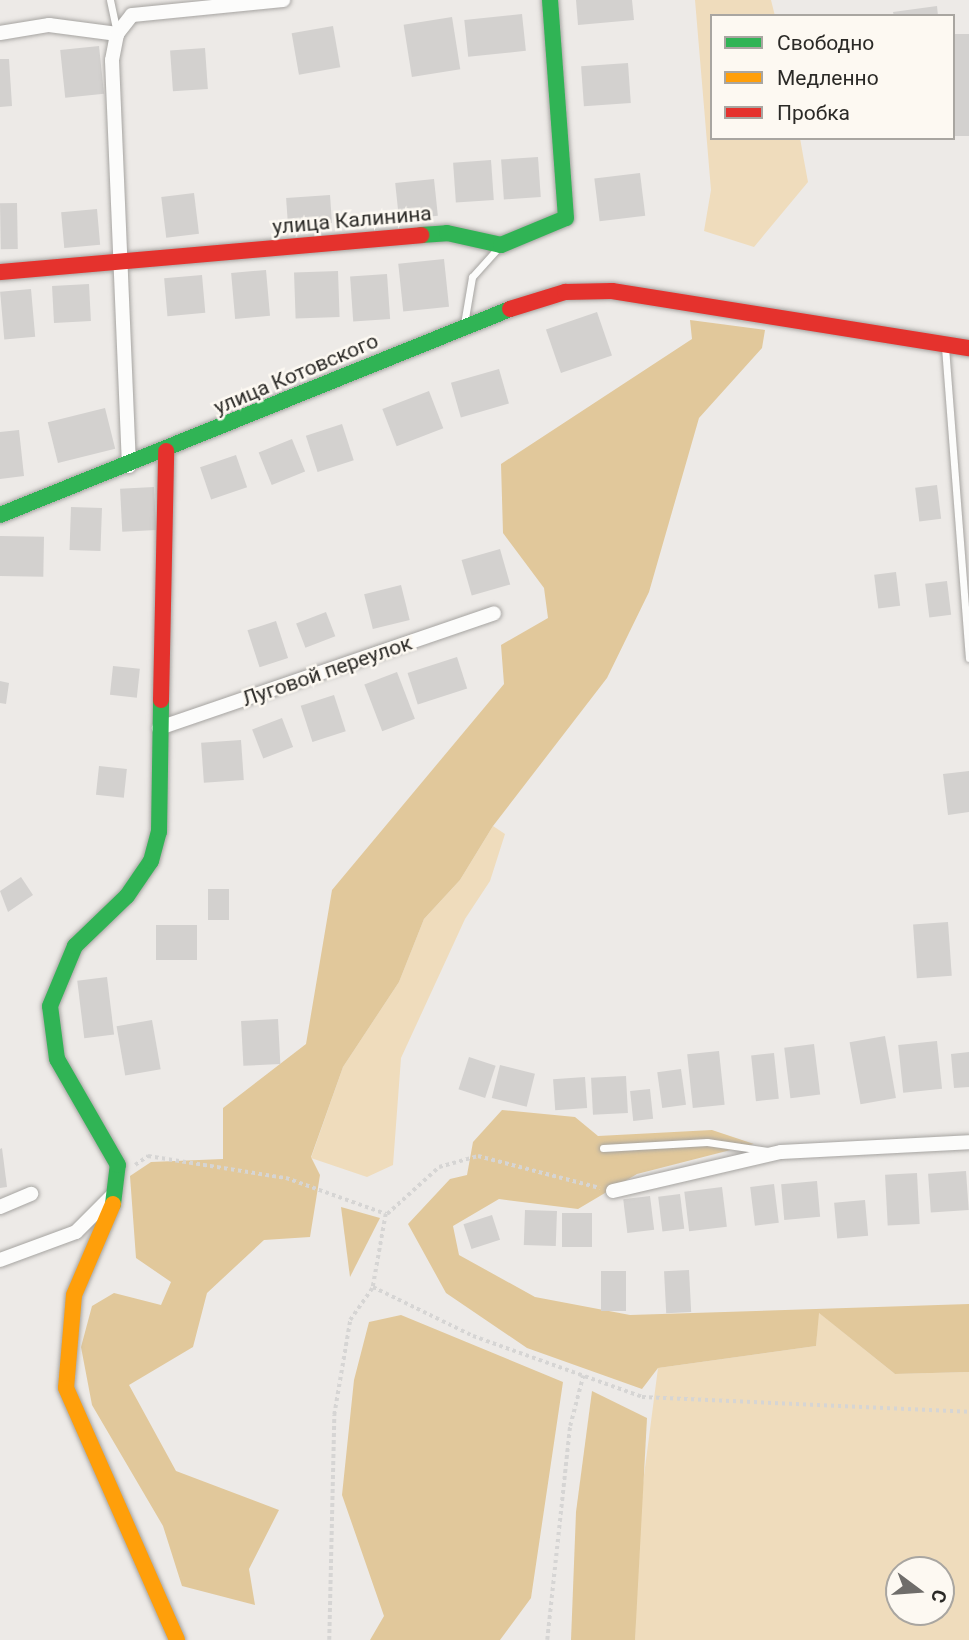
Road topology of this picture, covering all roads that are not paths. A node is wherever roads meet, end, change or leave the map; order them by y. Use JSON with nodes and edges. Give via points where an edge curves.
{"nodes":[{"id":1,"x":110,"y":0,"type":"edge"},
{"id":2,"x":283,"y":0,"type":"edge"},
{"id":3,"x":550,"y":0,"type":"edge"},
{"id":4,"x":0,"y":33,"type":"edge"},
{"id":5,"x":117,"y":34,"type":"junction"},
{"id":6,"x":501,"y":245,"type":"junction"},
{"id":7,"x":119,"y":262,"type":"junction"},
{"id":8,"x":0,"y":272,"type":"edge"},
{"id":9,"x":463,"y":326,"type":"junction"},
{"id":10,"x":945,"y":346,"type":"junction"},
{"id":11,"x":969,"y":348,"type":"edge"},
{"id":12,"x":166,"y":451,"type":"junction"},
{"id":13,"x":129,"y":466,"type":"junction"},
{"id":14,"x":0,"y":515,"type":"edge"},
{"id":15,"x":494,"y":613,"type":"dead end"},
{"id":16,"x":969,"y":658,"type":"edge"},
{"id":17,"x":159,"y":728,"type":"junction"},
{"id":18,"x":969,"y":1142,"type":"edge"},
{"id":19,"x":603,"y":1148,"type":"dead end"},
{"id":20,"x":781,"y":1152,"type":"junction"},
{"id":21,"x":120,"y":1182,"type":"junction"},
{"id":22,"x":613,"y":1191,"type":"road end"},
{"id":23,"x":32,"y":1194,"type":"dead end"},
{"id":24,"x":0,"y":1207,"type":"edge"},
{"id":25,"x":0,"y":1260,"type":"edge"},
{"id":26,"x":177,"y":1640,"type":"edge"}],
"edges":[{"from":1,"to":5,"type":"lane"},
{"from":2,"to":5,"type":"street","via":[[132,15]]},
{"from":3,"to":6,"type":"street","via":[[566,218]]},
{"from":4,"to":5,"type":"street","via":[[49,25]]},
{"from":5,"to":7,"type":"street","via":[[111,61]]},
{"from":6,"to":7,"type":"street","name":"улица Калинина","via":[[447,233]]},
{"from":6,"to":9,"type":"lane","via":[[472,277]]},
{"from":7,"to":8,"type":"street","name":"улица Калинина"},
{"from":7,"to":13,"type":"street"},
{"from":9,"to":10,"type":"street","name":"улица Котовского","via":[[565,292],[612,292]]},
{"from":9,"to":12,"type":"street","name":"улица Котовского"},
{"from":10,"to":11,"type":"street","name":"улица Котовского"},
{"from":10,"to":16,"type":"lane"},
{"from":12,"to":13,"type":"street","name":"улица Котовского"},
{"from":12,"to":17,"type":"street"},
{"from":13,"to":14,"type":"street","name":"улица Котовского"},
{"from":15,"to":17,"type":"street","name":"Луговой переулок"},
{"from":17,"to":21,"type":"street","via":[[159,832],[151,861],[127,897],[75,946],[50,1006],[57,1059]]},
{"from":18,"to":20,"type":"street"},
{"from":19,"to":20,"type":"lane","via":[[707,1142]]},
{"from":20,"to":22,"type":"street"},
{"from":21,"to":25,"type":"street","via":[[76,1232]]},
{"from":21,"to":26,"type":"street","via":[[74,1295],[66,1388]]},
{"from":23,"to":24,"type":"street"}]}
